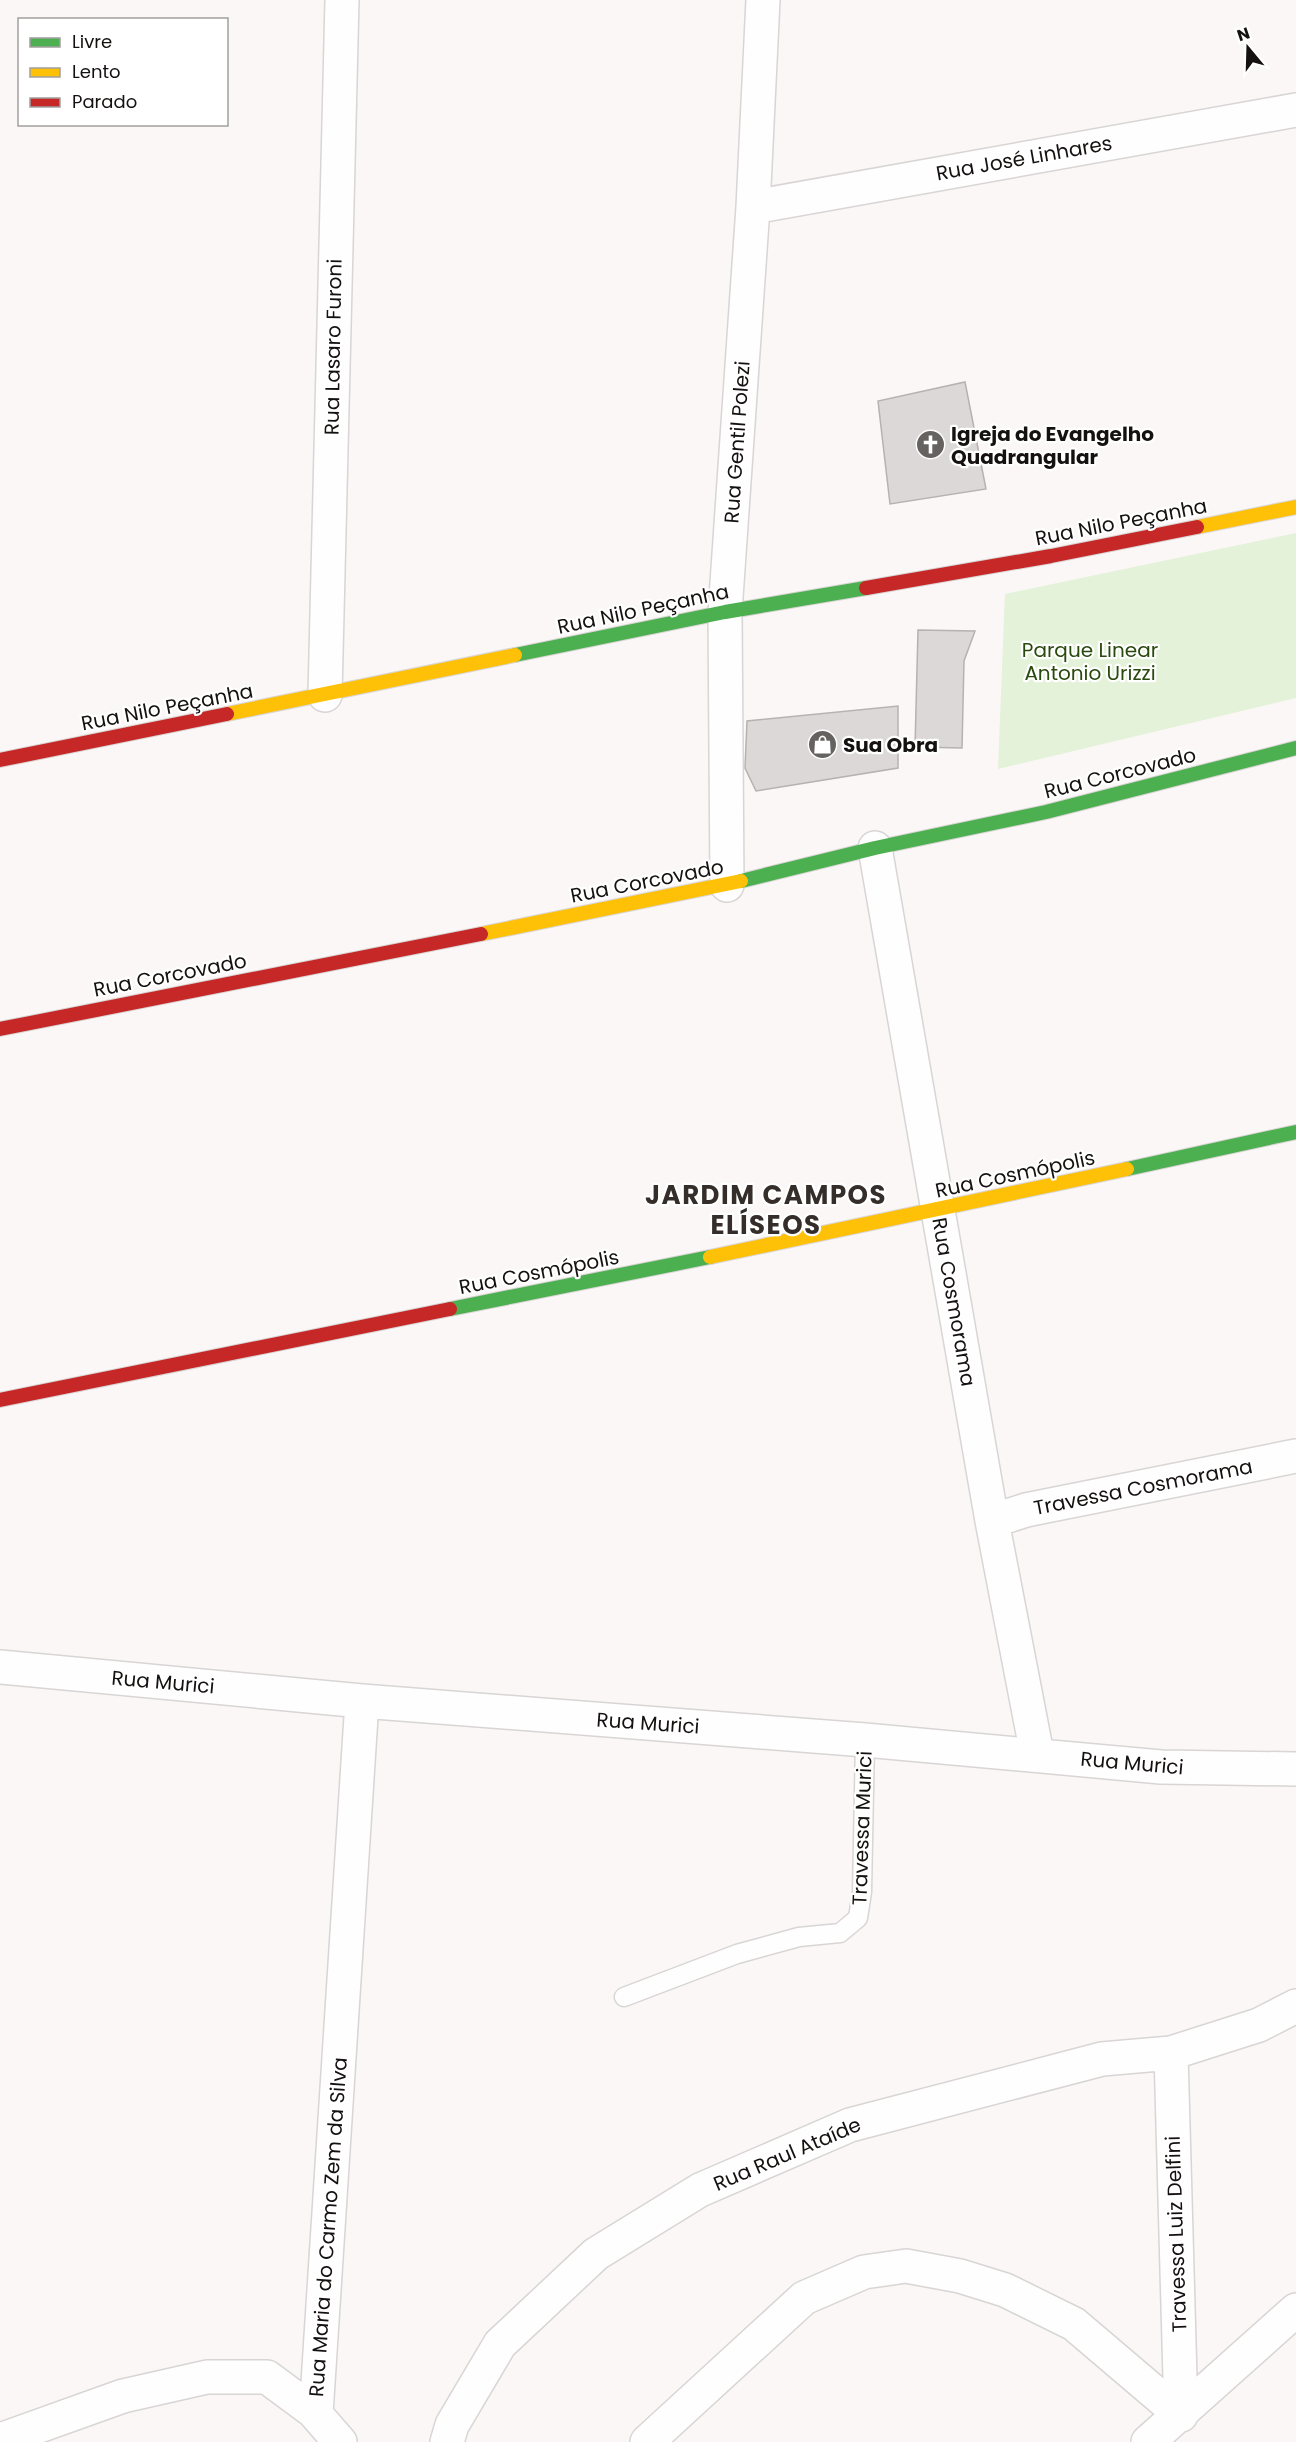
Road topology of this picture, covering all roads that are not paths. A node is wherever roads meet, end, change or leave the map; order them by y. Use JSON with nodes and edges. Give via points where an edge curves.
{"nodes":[{"id":1,"x":342,"y":0,"type":"edge"},
{"id":2,"x":763,"y":0,"type":"edge"},
{"id":3,"x":1296,"y":110,"type":"edge"},
{"id":4,"x":753,"y":207,"type":"junction"},
{"id":5,"x":1296,"y":507,"type":"edge"},
{"id":6,"x":725,"y":612,"type":"junction"},
{"id":7,"x":325,"y":695,"type":"junction"},
{"id":8,"x":1296,"y":748,"type":"edge"},
{"id":9,"x":0,"y":760,"type":"edge"},
{"id":10,"x":875,"y":849,"type":"junction"},
{"id":11,"x":728,"y":885,"type":"junction"},
{"id":12,"x":0,"y":1029,"type":"edge"},
{"id":13,"x":1296,"y":1132,"type":"edge"},
{"id":14,"x":939,"y":1211,"type":"junction"},
{"id":15,"x":0,"y":1400,"type":"edge"},
{"id":16,"x":1296,"y":1456,"type":"edge"},
{"id":17,"x":992,"y":1521,"type":"junction"},
{"id":18,"x":0,"y":1667,"type":"edge"},
{"id":19,"x":362,"y":1701,"type":"junction"},
{"id":20,"x":865,"y":1740,"type":"junction"},
{"id":21,"x":1037,"y":1754,"type":"junction"},
{"id":22,"x":1296,"y":1769,"type":"edge"},
{"id":23,"x":624,"y":1997,"type":"dead end"},
{"id":24,"x":1296,"y":2006,"type":"edge"},
{"id":25,"x":1171,"y":2053,"type":"junction"},
{"id":26,"x":1296,"y":2310,"type":"edge"},
{"id":27,"x":316,"y":2414,"type":"junction"},
{"id":28,"x":1181,"y":2415,"type":"junction"},
{"id":29,"x":0,"y":2440,"type":"edge"},
{"id":30,"x":340,"y":2442,"type":"edge"},
{"id":31,"x":447,"y":2442,"type":"edge"},
{"id":32,"x":647,"y":2442,"type":"edge"},
{"id":33,"x":1148,"y":2442,"type":"edge"}],
"edges":[{"from":1,"to":7,"type":"street","name":"Rua Lasaro Furoni"},
{"from":2,"to":4,"type":"street","name":"Rua Gentil Polezi"},
{"from":3,"to":4,"type":"street","name":"Rua José Linhares"},
{"from":4,"to":6,"type":"street","name":"Rua Gentil Polezi"},
{"from":5,"to":6,"type":"street","name":"Rua Nilo Peçanha","via":[[1051,556]]},
{"from":6,"to":7,"type":"street","name":"Rua Nilo Peçanha"},
{"from":6,"to":11,"type":"street","name":"Rua Gentil Polezi"},
{"from":7,"to":9,"type":"street","name":"Rua Nilo Peçanha"},
{"from":8,"to":10,"type":"street","name":"Rua Corcovado","via":[[1046,812]]},
{"from":10,"to":11,"type":"street","name":"Rua Corcovado"},
{"from":10,"to":14,"type":"street","name":"Rua Cosmorama"},
{"from":11,"to":12,"type":"street","name":"Rua Corcovado"},
{"from":13,"to":14,"type":"street","name":"Rua Cosmópolis"},
{"from":14,"to":15,"type":"street","name":"Rua Cosmópolis"},
{"from":14,"to":17,"type":"street","name":"Rua Cosmorama"},
{"from":16,"to":17,"type":"street","name":"Travessa Cosmorama","via":[[1026,1510]]},
{"from":17,"to":21,"type":"street","name":"Rua Cosmorama"},
{"from":18,"to":19,"type":"street","name":"Rua Murici"},
{"from":19,"to":20,"type":"street","name":"Rua Murici"},
{"from":19,"to":27,"type":"street","name":"Rua Maria do Carmo Zem da Silva"},
{"from":20,"to":21,"type":"street","name":"Rua Murici"},
{"from":20,"to":23,"type":"lane","name":"Travessa Murici","via":[[858,1918],[840,1933],[799,1937],[737,1954]]},
{"from":21,"to":22,"type":"street","name":"Rua Murici","via":[[1161,1767]]},
{"from":24,"to":25,"type":"street","name":"Rua Raul Ataíde","via":[[1258,2025]]},
{"from":25,"to":28,"type":"street","name":"Travessa Luiz Delfini"},
{"from":25,"to":31,"type":"street","name":"Rua Raul Ataíde","via":[[1102,2059],[850,2124],[700,2190],[596,2254],[500,2344],[452,2425]]},
{"from":26,"to":28,"type":"street"},
{"from":27,"to":29,"type":"street","name":"Rua Maria do Carmo Zem da Silva","via":[[267,2377],[207,2377],[123,2396]]},
{"from":27,"to":30,"type":"street"},
{"from":28,"to":32,"type":"street","via":[[1074,2324],[1005,2290],[960,2276],[906,2266],[864,2272],[804,2298]]},
{"from":28,"to":33,"type":"street"}]}
